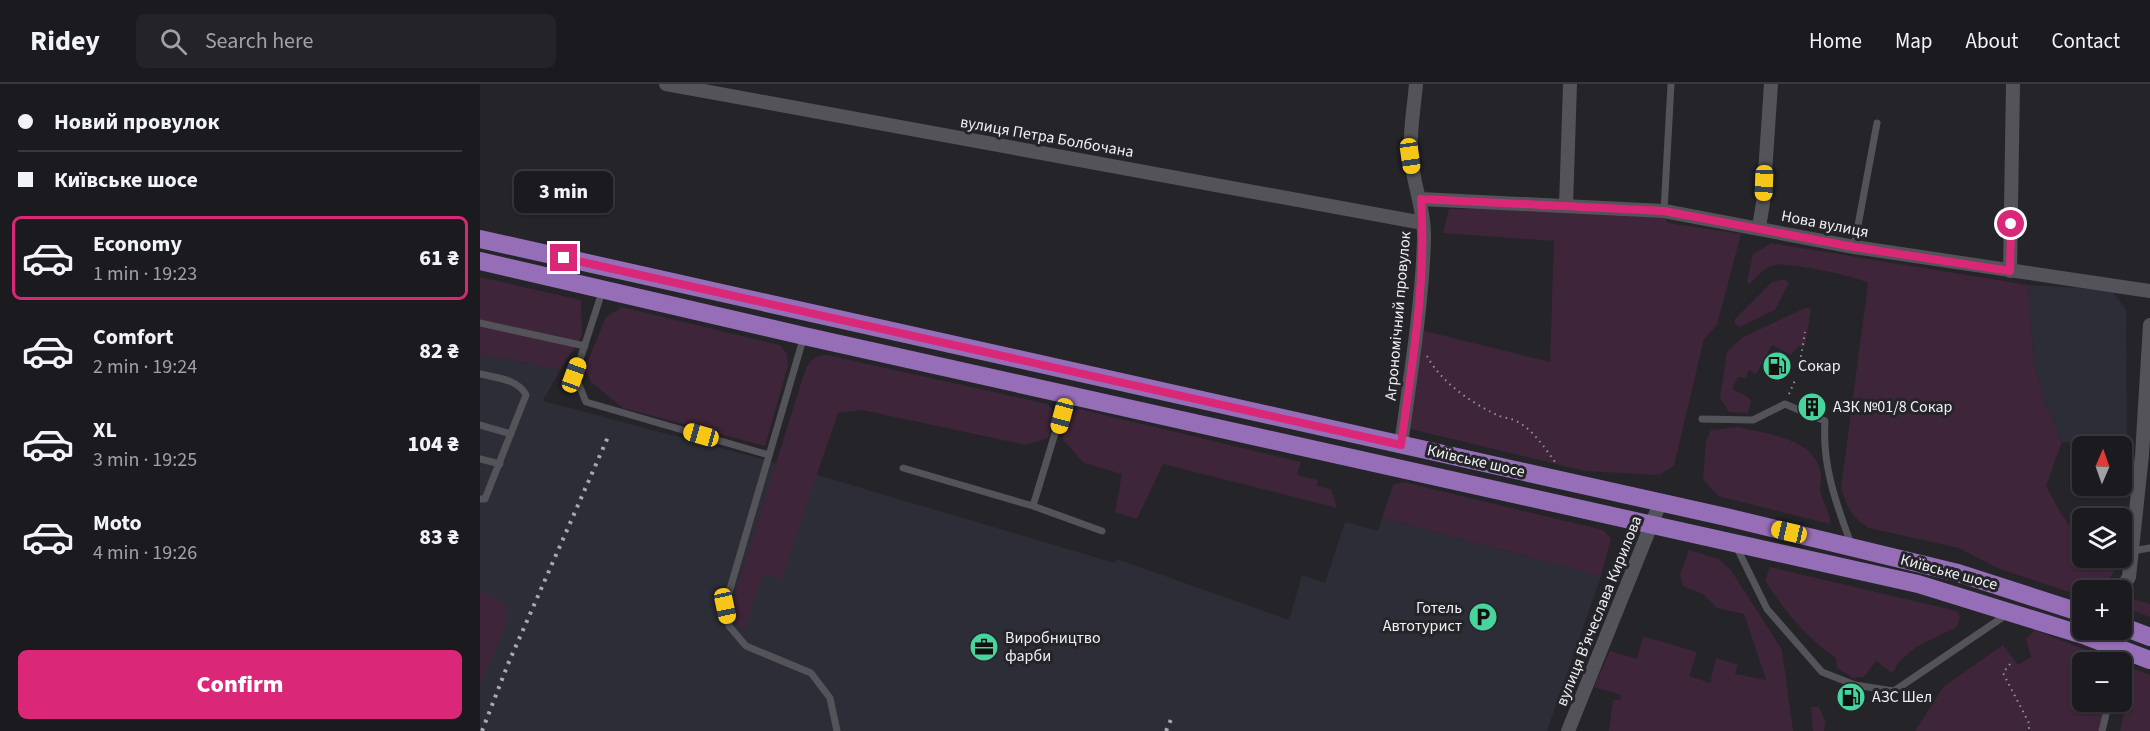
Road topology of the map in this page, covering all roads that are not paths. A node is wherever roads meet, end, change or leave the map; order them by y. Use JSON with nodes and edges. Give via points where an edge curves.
{"nodes":[{"id":1,"x":666,"y":84,"type":"edge"},
{"id":2,"x":1416,"y":84,"type":"edge"},
{"id":3,"x":1570,"y":84,"type":"edge"},
{"id":4,"x":1671,"y":84,"type":"edge"},
{"id":5,"x":1771,"y":84,"type":"edge"},
{"id":6,"x":2013,"y":84,"type":"edge"},
{"id":7,"x":1877,"y":123,"type":"dead end"},
{"id":8,"x":1421,"y":199,"type":"junction"},
{"id":9,"x":1566,"y":206,"type":"junction"},
{"id":10,"x":1664,"y":211,"type":"junction"},
{"id":11,"x":1423,"y":223,"type":"junction"},
{"id":12,"x":1759,"y":227,"type":"junction"},
{"id":13,"x":480,"y":239,"type":"edge"},
{"id":14,"x":1854,"y":247,"type":"junction"},
{"id":15,"x":480,"y":261,"type":"edge"},
{"id":16,"x":2010,"y":271,"type":"junction"},
{"id":17,"x":602,"y":289,"type":"junction"},
{"id":18,"x":2150,"y":291,"type":"edge"},
{"id":19,"x":480,"y":323,"type":"edge"},
{"id":20,"x":2150,"y":325,"type":"edge"},
{"id":21,"x":804,"y":336,"type":"junction"},
{"id":22,"x":585,"y":346,"type":"junction"},
{"id":23,"x":480,"y":374,"type":"edge"},
{"id":24,"x":1067,"y":394,"type":"junction"},
{"id":25,"x":1702,"y":419,"type":"dead end"},
{"id":26,"x":480,"y":425,"type":"edge"},
{"id":27,"x":511,"y":434,"type":"junction"},
{"id":28,"x":1401,"y":445,"type":"junction"},
{"id":29,"x":770,"y":455,"type":"junction"},
{"id":30,"x":480,"y":459,"type":"edge"},
{"id":31,"x":500,"y":464,"type":"junction"},
{"id":32,"x":903,"y":468,"type":"dead end"},
{"id":33,"x":480,"y":499,"type":"edge"},
{"id":34,"x":1660,"y":503,"type":"junction"},
{"id":35,"x":1033,"y":506,"type":"junction"},
{"id":36,"x":1652,"y":523,"type":"junction"},
{"id":37,"x":1102,"y":531,"type":"dead end"},
{"id":38,"x":1733,"y":542,"type":"junction"},
{"id":39,"x":1852,"y":547,"type":"junction"},
{"id":40,"x":2150,"y":548,"type":"edge"},
{"id":41,"x":2132,"y":551,"type":"joint"},
{"id":42,"x":2072,"y":609,"type":"edge"},
{"id":43,"x":2011,"y":612,"type":"junction"},
{"id":44,"x":2132,"y":630,"type":"edge"},
{"id":45,"x":2150,"y":637,"type":"edge"},
{"id":46,"x":2150,"y":660,"type":"edge"},
{"id":47,"x":2107,"y":712,"type":"edge"},
{"id":48,"x":837,"y":731,"type":"edge"},
{"id":49,"x":1568,"y":731,"type":"edge"},
{"id":50,"x":2102,"y":731,"type":"edge"}],
"edges":[{"from":1,"to":11,"type":"street","name":"вулиця Петра Болбочана"},
{"from":2,"to":8,"type":"street","name":"Агрономічний провулок","via":[[1410,156]]},
{"from":3,"to":9,"type":"street"},
{"from":4,"to":10,"type":"lane"},
{"from":5,"to":12,"type":"street"},
{"from":6,"to":16,"type":"street"},
{"from":7,"to":14,"type":"lane"},
{"from":8,"to":9,"type":"street","name":"Нова вулиця"},
{"from":8,"to":11,"type":"street","name":"Агрономічний провулок"},
{"from":9,"to":10,"type":"street","name":"Нова вулиця"},
{"from":10,"to":12,"type":"street","name":"Нова вулиця"},
{"from":11,"to":28,"type":"street","name":"Агрономічний провулок","via":[[1415,335]]},
{"from":12,"to":14,"type":"street","name":"Нова вулиця"},
{"from":13,"to":28,"type":"main road","name":"Київське шосе"},
{"from":14,"to":16,"type":"street","name":"Нова вулиця"},
{"from":15,"to":17,"type":"main road"},
{"from":16,"to":18,"type":"street","name":"Нова вулиця"},
{"from":17,"to":21,"type":"main road"},
{"from":17,"to":22,"type":"lane"},
{"from":19,"to":22,"type":"lane"},
{"from":20,"to":41,"type":"street"},
{"from":21,"to":24,"type":"main road"},
{"from":21,"to":29,"type":"lane"},
{"from":22,"to":29,"type":"lane","via":[[574,375],[586,402]]},
{"from":23,"to":27,"type":"lane","via":[[522,386],[526,395]]},
{"from":24,"to":35,"type":"lane"},
{"from":24,"to":36,"type":"main road"},
{"from":25,"to":39,"type":"lane","via":[[1753,420],[1785,404],[1825,421],[1823,448],[1831,491]]},
{"from":26,"to":27,"type":"lane"},
{"from":27,"to":31,"type":"lane"},
{"from":28,"to":34,"type":"main road","name":"Київське шосе"},
{"from":29,"to":48,"type":"lane","via":[[725,606],[729,626],[746,646],[811,673],[830,698]]},
{"from":30,"to":31,"type":"lane"},
{"from":31,"to":33,"type":"lane","via":[[485,499]]},
{"from":32,"to":35,"type":"lane"},
{"from":34,"to":36,"type":"street","name":"вулиця Вʼячеслава Кирилова"},
{"from":34,"to":39,"type":"main road","name":"Київське шосе"},
{"from":35,"to":37,"type":"lane"},
{"from":36,"to":38,"type":"main road"},
{"from":36,"to":49,"type":"street","name":"вулиця Вʼячеслава Кирилова"},
{"from":38,"to":43,"type":"main road","via":[[1917,584]]},
{"from":38,"to":43,"type":"lane","via":[[1767,609],[1822,672],[1855,685],[1894,691]]},
{"from":39,"to":42,"type":"main road","name":"Київське шосе","via":[[1958,573]]},
{"from":40,"to":41,"type":"lane"},
{"from":43,"to":46,"type":"main road"},
{"from":44,"to":45,"type":"main road"},
{"from":47,"to":50,"type":"lane"}]}
